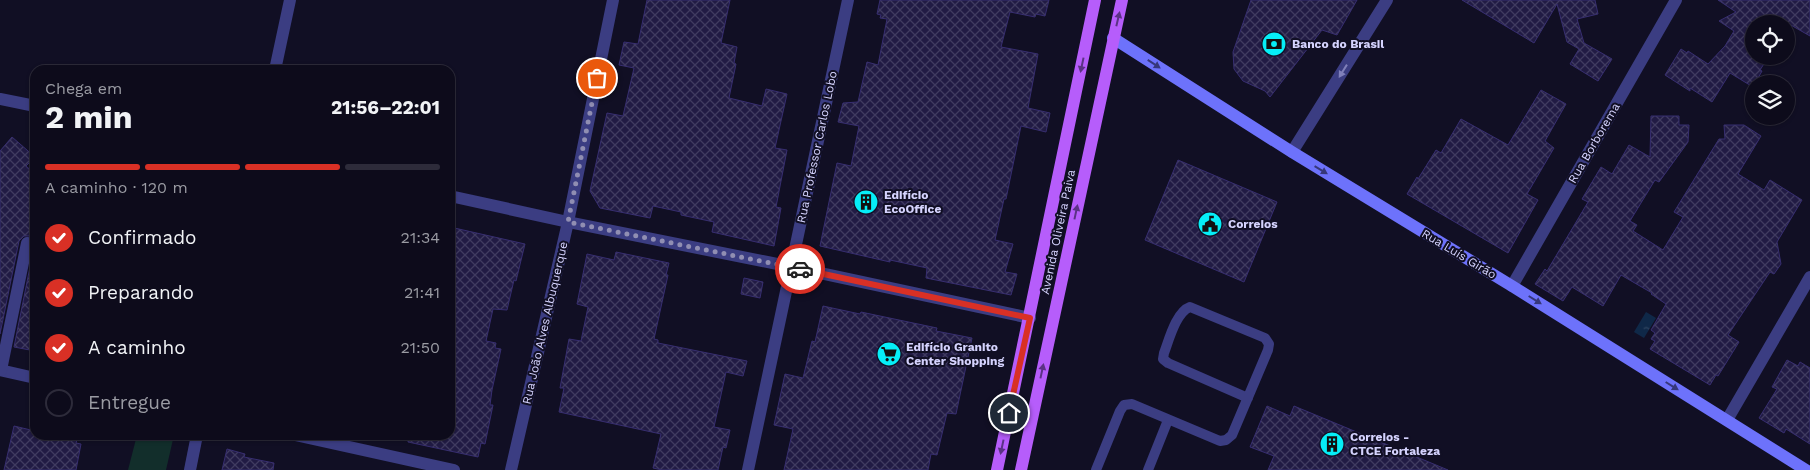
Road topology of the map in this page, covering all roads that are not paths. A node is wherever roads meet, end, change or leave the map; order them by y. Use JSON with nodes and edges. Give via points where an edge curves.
{"nodes":[{"id":1,"x":290,"y":0,"type":"edge"},
{"id":2,"x":613,"y":0,"type":"edge"},
{"id":3,"x":848,"y":0,"type":"edge"},
{"id":4,"x":1095,"y":0,"type":"edge"},
{"id":5,"x":1122,"y":0,"type":"edge"},
{"id":6,"x":1387,"y":0,"type":"edge"},
{"id":7,"x":1676,"y":0,"type":"edge"},
{"id":8,"x":1113,"y":38,"type":"junction"},
{"id":9,"x":276,"y":65,"type":"edge"},
{"id":10,"x":0,"y":99,"type":"edge"},
{"id":11,"x":30,"y":105,"type":"edge"},
{"id":12,"x":1292,"y":152,"type":"junction"},
{"id":13,"x":455,"y":197,"type":"edge"},
{"id":14,"x":568,"y":222,"type":"junction"},
{"id":15,"x":27,"y":243,"type":"dead end"},
{"id":16,"x":792,"y":267,"type":"junction"},
{"id":17,"x":1810,"y":277,"type":"edge"},
{"id":18,"x":1512,"y":286,"type":"junction"},
{"id":19,"x":1030,"y":318,"type":"junction"},
{"id":20,"x":0,"y":370,"type":"edge"},
{"id":21,"x":30,"y":377,"type":"edge"},
{"id":22,"x":1248,"y":398,"type":"junction"},
{"id":23,"x":1168,"y":420,"type":"junction"},
{"id":24,"x":1727,"y":420,"type":"junction"},
{"id":25,"x":197,"y":440,"type":"edge"},
{"id":26,"x":318,"y":440,"type":"edge"},
{"id":27,"x":190,"y":470,"type":"edge"},
{"id":28,"x":454,"y":470,"type":"edge"},
{"id":29,"x":511,"y":470,"type":"edge"},
{"id":30,"x":748,"y":470,"type":"edge"},
{"id":31,"x":997,"y":470,"type":"edge"},
{"id":32,"x":1021,"y":470,"type":"edge"},
{"id":33,"x":1096,"y":470,"type":"edge"},
{"id":34,"x":1148,"y":470,"type":"edge"},
{"id":35,"x":1806,"y":470,"type":"edge"}],
"edges":[{"from":1,"to":9,"type":"street"},
{"from":2,"to":14,"type":"street","name":"Rua João Alves Albuquerque"},
{"from":3,"to":16,"type":"street","name":"Rua Professor Carlos Lobo"},
{"from":4,"to":19,"type":"main road","name":"Avenida Oliveira Paiva","one_way":true},
{"from":8,"to":5,"type":"main road","name":"Avenida Oliveira Paiva","one_way":true},
{"from":6,"to":12,"type":"street","one_way":true},
{"from":7,"to":18,"type":"street","name":"Rua Borborema"},
{"from":8,"to":12,"type":"street","name":"Rua Luís Girão","one_way":true},
{"from":32,"to":8,"type":"main road","name":"Avenida Oliveira Paiva","one_way":true},
{"from":10,"to":11,"type":"street"},
{"from":12,"to":18,"type":"street","name":"Rua Luís Girão","one_way":true},
{"from":13,"to":14,"type":"street"},
{"from":14,"to":16,"type":"street"},
{"from":14,"to":29,"type":"street","name":"Rua João Alves Albuquerque"},
{"from":15,"to":20,"type":"street"},
{"from":16,"to":19,"type":"street"},
{"from":16,"to":30,"type":"street","name":"Rua Professor Carlos Lobo"},
{"from":17,"to":24,"type":"street"},
{"from":18,"to":24,"type":"street","name":"Rua Luís Girão","one_way":true},
{"from":19,"to":31,"type":"main road","name":"Avenida Oliveira Paiva","one_way":true},
{"from":20,"to":21,"type":"street"},
{"from":22,"to":22,"type":"lane","via":[[1268,350],[1265,338],[1190,308],[1185,309],[1164,359]]},
{"from":22,"to":23,"type":"lane","via":[[1232,435],[1226,440],[1220,441]]},
{"from":23,"to":33,"type":"lane","via":[[1132,404],[1124,405]]},
{"from":23,"to":34,"type":"lane"},
{"from":24,"to":35,"type":"street","name":"Rua Luís Girão"},
{"from":25,"to":27,"type":"street"},
{"from":26,"to":28,"type":"street"}]}
